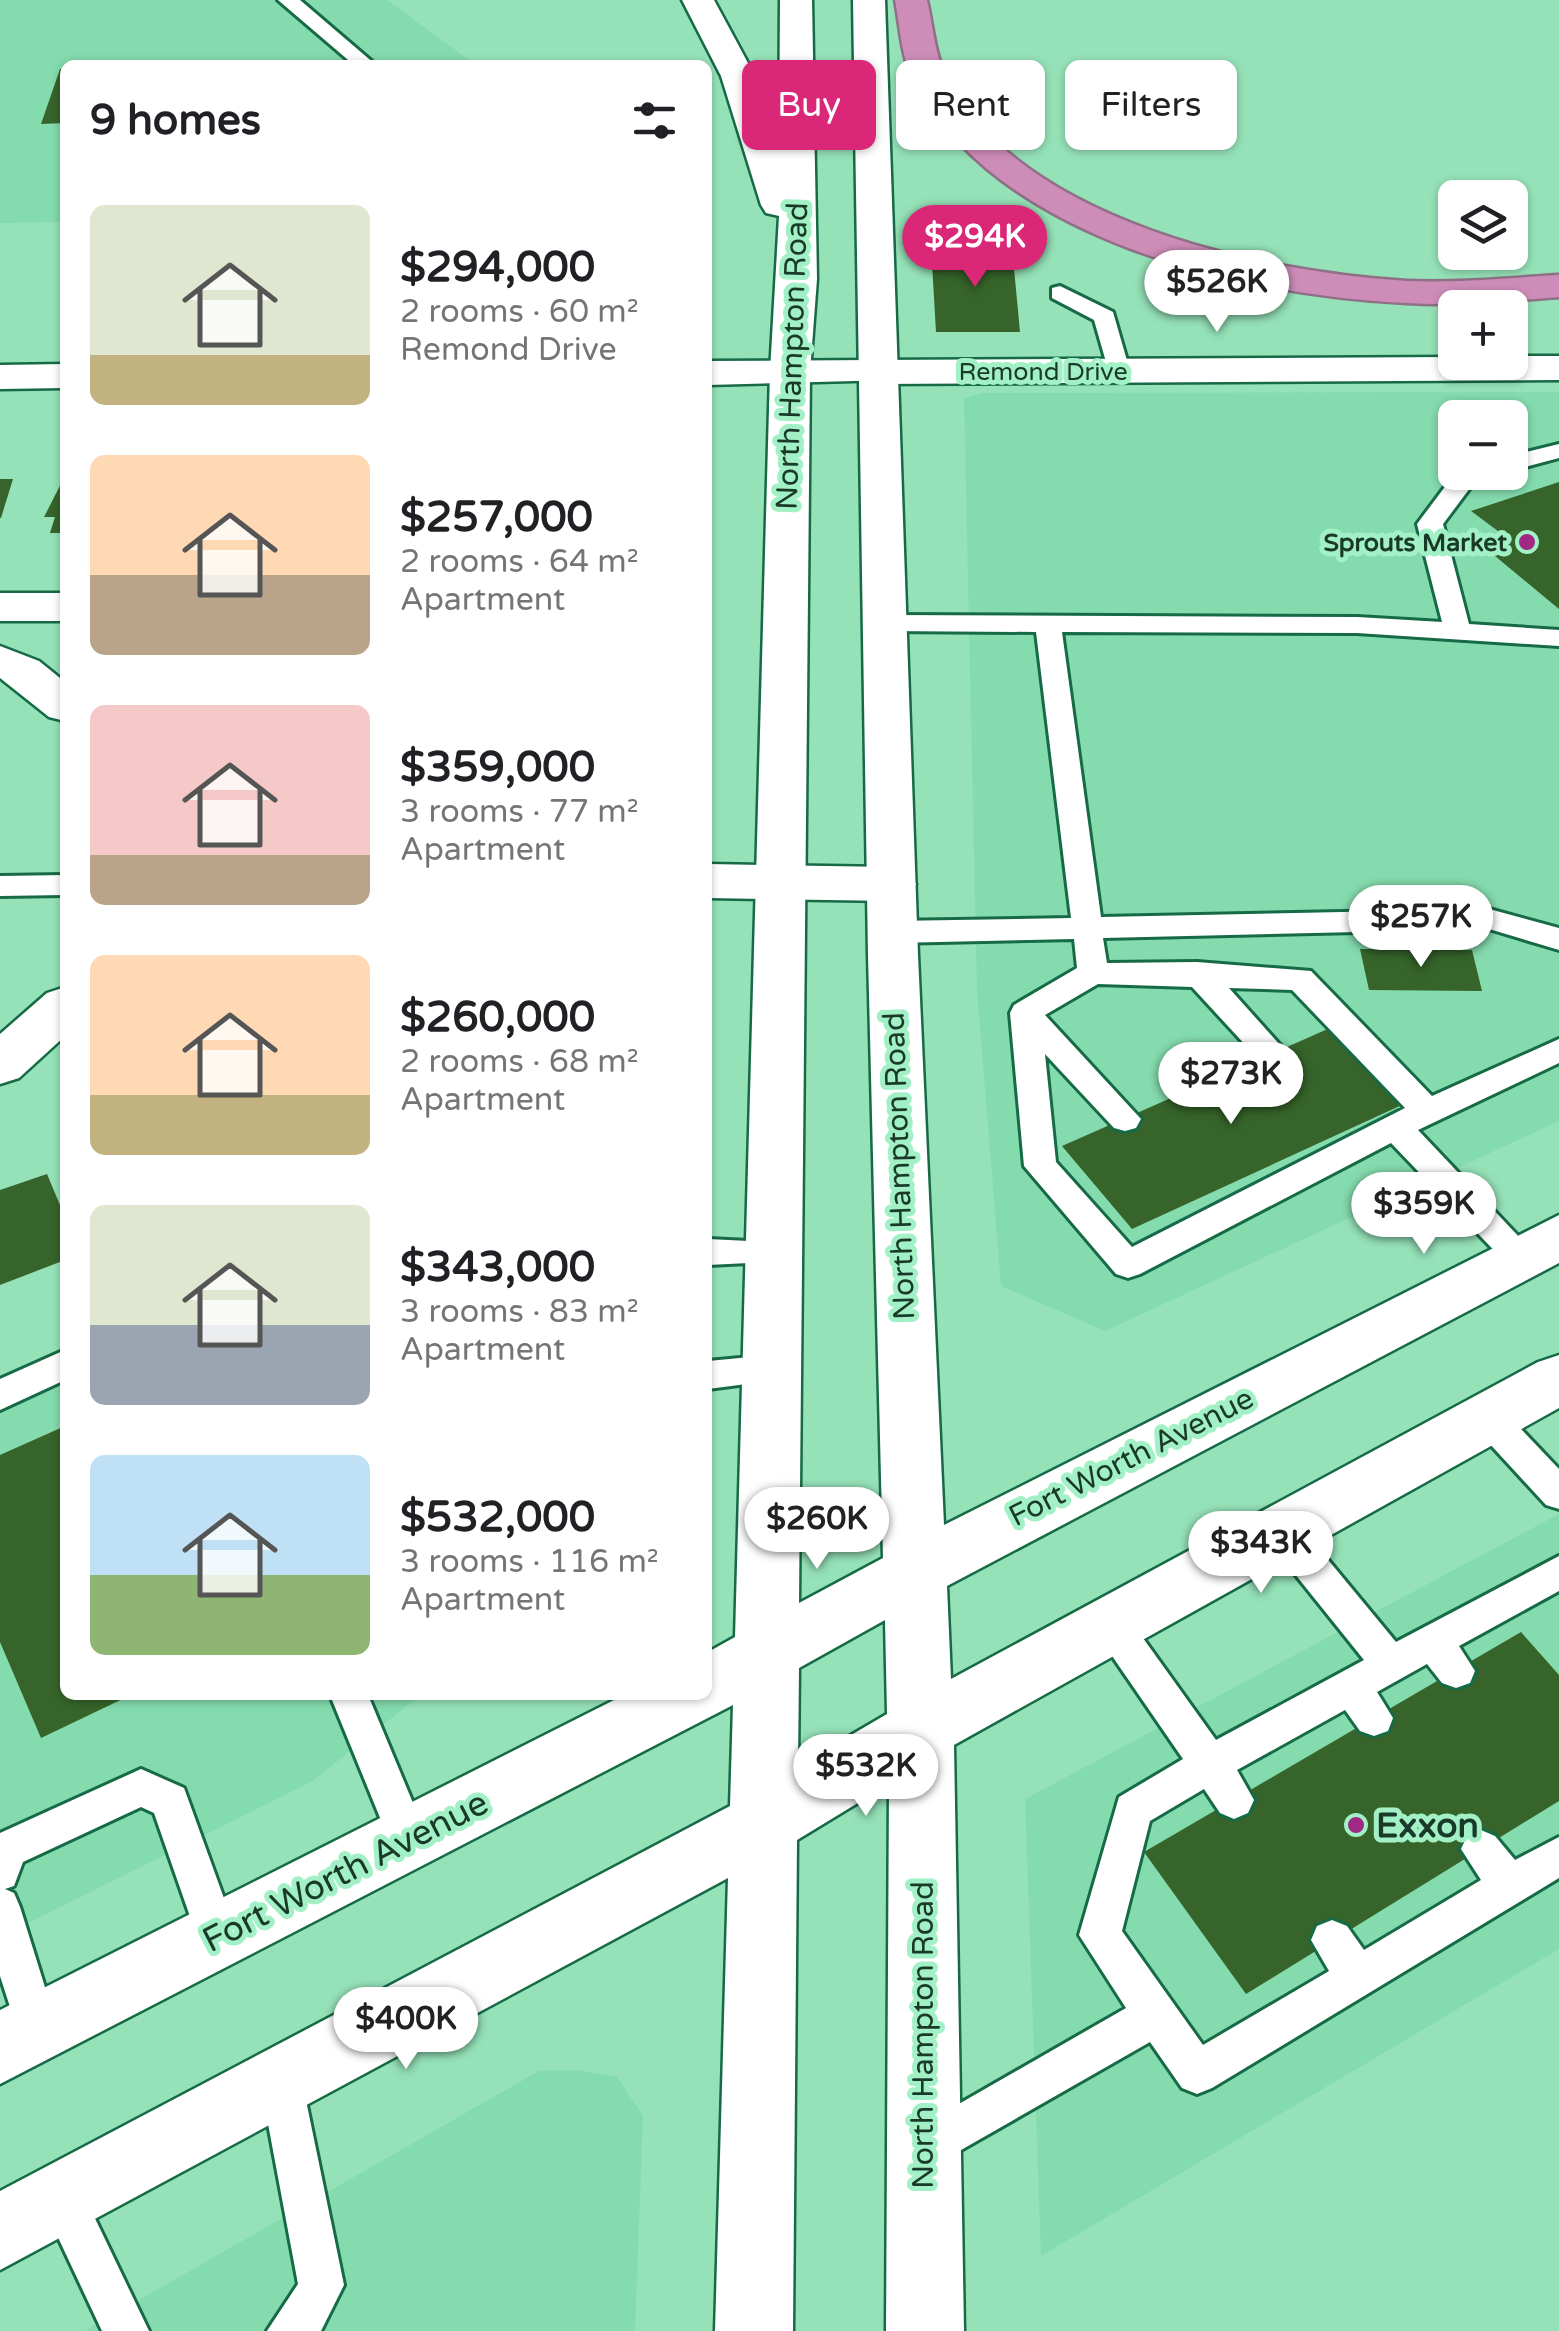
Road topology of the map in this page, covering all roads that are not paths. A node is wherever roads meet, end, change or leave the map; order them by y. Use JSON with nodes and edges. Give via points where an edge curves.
{"nodes":[{"id":1,"x":288,"y":0,"type":"edge"},
{"id":2,"x":698,"y":0,"type":"edge"},
{"id":3,"x":796,"y":0,"type":"edge"},
{"id":4,"x":869,"y":0,"type":"edge"},
{"id":5,"x":911,"y":0,"type":"edge"},
{"id":6,"x":360,"y":60,"type":"edge"},
{"id":7,"x":798,"y":279,"type":"junction"},
{"id":8,"x":1559,"y":286,"type":"edge"},
{"id":9,"x":1060,"y":293,"type":"dead end"},
{"id":10,"x":1559,"y":368,"type":"edge"},
{"id":11,"x":1118,"y":371,"type":"junction"},
{"id":12,"x":790,"y":372,"type":"junction"},
{"id":13,"x":876,"y":372,"type":"junction"},
{"id":14,"x":712,"y":373,"type":"edge"},
{"id":15,"x":0,"y":376,"type":"edge"},
{"id":16,"x":60,"y":376,"type":"edge"},
{"id":17,"x":1559,"y":451,"type":"edge"},
{"id":18,"x":1528,"y":459,"type":"edge"},
{"id":19,"x":1456,"y":490,"type":"edge"},
{"id":20,"x":0,"y":607,"type":"edge"},
{"id":21,"x":60,"y":607,"type":"edge"},
{"id":22,"x":884,"y":623,"type":"junction"},
{"id":23,"x":1048,"y":623,"type":"junction"},
{"id":24,"x":1458,"y":630,"type":"junction"},
{"id":25,"x":1559,"y":638,"type":"edge"},
{"id":26,"x":0,"y":660,"type":"edge"},
{"id":27,"x":60,"y":702,"type":"edge"},
{"id":28,"x":712,"y":882,"type":"edge"},
{"id":29,"x":782,"y":882,"type":"junction"},
{"id":30,"x":60,"y":885,"type":"edge"},
{"id":31,"x":0,"y":886,"type":"edge"},
{"id":32,"x":892,"y":908,"type":"junction"},
{"id":33,"x":1087,"y":924,"type":"junction"},
{"id":34,"x":1559,"y":939,"type":"edge"},
{"id":35,"x":1197,"y":972,"type":"junction"},
{"id":36,"x":1094,"y":973,"type":"junction"},
{"id":37,"x":60,"y":1010,"type":"edge"},
{"id":38,"x":1025,"y":1013,"type":"junction"},
{"id":39,"x":1559,"y":1050,"type":"edge"},
{"id":40,"x":1272,"y":1054,"type":"dead end"},
{"id":41,"x":0,"y":1064,"type":"edge"},
{"id":42,"x":1428,"y":1112,"type":"junction"},
{"id":43,"x":1125,"y":1118,"type":"dead end"},
{"id":44,"x":1395,"y":1127,"type":"junction"},
{"id":45,"x":1539,"y":1247,"type":"edge"},
{"id":46,"x":712,"y":1252,"type":"edge"},
{"id":47,"x":775,"y":1252,"type":"junction"},
{"id":48,"x":60,"y":1366,"type":"edge"},
{"id":49,"x":773,"y":1368,"type":"junction"},
{"id":50,"x":712,"y":1375,"type":"edge"},
{"id":51,"x":1559,"y":1379,"type":"edge"},
{"id":52,"x":0,"y":1396,"type":"edge"},
{"id":53,"x":1490,"y":1420,"type":"junction"},
{"id":54,"x":1559,"y":1494,"type":"edge"},
{"id":55,"x":1283,"y":1532,"type":"junction"},
{"id":56,"x":912,"y":1572,"type":"junction"},
{"id":57,"x":1559,"y":1572,"type":"edge"},
{"id":58,"x":1112,"y":1625,"type":"junction"},
{"id":59,"x":768,"y":1654,"type":"junction"},
{"id":60,"x":1392,"y":1665,"type":"junction"},
{"id":61,"x":712,"y":1684,"type":"edge"},
{"id":62,"x":1350,"y":1687,"type":"junction"},
{"id":63,"x":351,"y":1700,"type":"edge"},
{"id":64,"x":679,"y":1700,"type":"edge"},
{"id":65,"x":1374,"y":1718,"type":"dead end"},
{"id":66,"x":918,"y":1731,"type":"junction"},
{"id":67,"x":1210,"y":1764,"type":"junction"},
{"id":68,"x":1234,"y":1800,"type":"dead end"},
{"id":69,"x":764,"y":1823,"type":"junction"},
{"id":70,"x":408,"y":1839,"type":"junction"},
{"id":71,"x":1481,"y":1849,"type":"dead end"},
{"id":72,"x":2,"y":1851,"type":"edge"},
{"id":73,"x":1559,"y":1856,"type":"edge"},
{"id":74,"x":1510,"y":1884,"type":"junction"},
{"id":75,"x":0,"y":1908,"type":"edge"},
{"id":76,"x":216,"y":1936,"type":"junction"},
{"id":77,"x":1332,"y":1940,"type":"dead end"},
{"id":78,"x":1358,"y":1976,"type":"junction"},
{"id":79,"x":1155,"y":2016,"type":"junction"},
{"id":80,"x":18,"y":2039,"type":"edge"},
{"id":81,"x":282,"y":2081,"type":"junction"},
{"id":82,"x":921,"y":2149,"type":"junction"},
{"id":83,"x":62,"y":2199,"type":"junction"},
{"id":84,"x":0,"y":2232,"type":"edge"},
{"id":85,"x":126,"y":2331,"type":"edge"},
{"id":86,"x":290,"y":2331,"type":"edge"},
{"id":87,"x":754,"y":2331,"type":"edge"},
{"id":88,"x":926,"y":2331,"type":"edge"}],
"edges":[{"from":1,"to":6,"type":"lane"},
{"from":2,"to":7,"type":"main road","via":[[738,76]]},
{"from":3,"to":7,"type":"main road","name":"North Hampton Road"},
{"from":4,"to":13,"type":"main road","name":"North Hampton Road"},
{"from":5,"to":8,"type":"highway","via":[[930,80],[964,131],[1039,190],[1092,219],[1213,260],[1318,284],[1424,292]]},
{"from":7,"to":12,"type":"main road","name":"North Hampton Road"},
{"from":9,"to":11,"type":"lane","via":[[1105,317]]},
{"from":10,"to":11,"type":"main road","name":"Remond Drive"},
{"from":11,"to":13,"type":"main road","name":"Remond Drive"},
{"from":12,"to":13,"type":"main road","name":"Remond Drive"},
{"from":12,"to":14,"type":"main road","name":"Remond Drive"},
{"from":12,"to":29,"type":"main road","name":"North Hampton Road"},
{"from":13,"to":22,"type":"main road","name":"North Hampton Road"},
{"from":15,"to":16,"type":"main road"},
{"from":17,"to":18,"type":"lane"},
{"from":19,"to":24,"type":"lane","via":[[1430,524]]},
{"from":20,"to":21,"type":"main road"},
{"from":22,"to":23,"type":"lane"},
{"from":22,"to":32,"type":"main road","name":"North Hampton Road"},
{"from":23,"to":24,"type":"lane"},
{"from":23,"to":33,"type":"lane"},
{"from":24,"to":25,"type":"lane"},
{"from":26,"to":27,"type":"main road"},
{"from":28,"to":29,"type":"main road"},
{"from":29,"to":32,"type":"main road"},
{"from":29,"to":47,"type":"main road","name":"North Hampton Road"},
{"from":30,"to":31,"type":"lane"},
{"from":32,"to":33,"type":"lane"},
{"from":32,"to":56,"type":"main road","name":"North Hampton Road"},
{"from":33,"to":34,"type":"lane","via":[[1489,920]]},
{"from":33,"to":36,"type":"lane"},
{"from":35,"to":36,"type":"lane"},
{"from":35,"to":40,"type":"lane"},
{"from":35,"to":42,"type":"lane","via":[[1300,979]]},
{"from":36,"to":38,"type":"lane"},
{"from":37,"to":41,"type":"main road"},
{"from":38,"to":43,"type":"lane"},
{"from":38,"to":44,"type":"lane","via":[[1040,1166],[1128,1265],[1208,1208],[1356,1136]]},
{"from":39,"to":42,"type":"lane"},
{"from":42,"to":44,"type":"lane"},
{"from":44,"to":45,"type":"lane"},
{"from":45,"to":56,"type":"main road","name":"Fort Worth Avenue"},
{"from":46,"to":47,"type":"lane"},
{"from":47,"to":49,"type":"main road","name":"North Hampton Road"},
{"from":48,"to":52,"type":"lane"},
{"from":49,"to":50,"type":"lane"},
{"from":49,"to":59,"type":"main road","name":"North Hampton Road"},
{"from":51,"to":53,"type":"main road"},
{"from":53,"to":54,"type":"lane"},
{"from":53,"to":55,"type":"main road"},
{"from":55,"to":58,"type":"main road"},
{"from":55,"to":60,"type":"lane"},
{"from":56,"to":59,"type":"main road","name":"Fort Worth Avenue"},
{"from":56,"to":66,"type":"main road","name":"North Hampton Road"},
{"from":57,"to":60,"type":"lane","via":[[1445,1656]]},
{"from":58,"to":66,"type":"main road"},
{"from":58,"to":67,"type":"lane"},
{"from":59,"to":61,"type":"main road","name":"Fort Worth Avenue"},
{"from":59,"to":69,"type":"main road","name":"North Hampton Road"},
{"from":60,"to":62,"type":"lane"},
{"from":62,"to":65,"type":"lane"},
{"from":62,"to":67,"type":"lane"},
{"from":63,"to":70,"type":"lane"},
{"from":64,"to":70,"type":"main road","name":"Fort Worth Avenue"},
{"from":66,"to":69,"type":"main road"},
{"from":66,"to":82,"type":"main road","name":"North Hampton Road","via":[[924,1836]]},
{"from":67,"to":68,"type":"lane"},
{"from":67,"to":79,"type":"lane","via":[[1133,1810],[1100,1935]]},
{"from":69,"to":81,"type":"main road"},
{"from":69,"to":87,"type":"main road","name":"North Hampton Road"},
{"from":70,"to":76,"type":"main road","name":"Fort Worth Avenue"},
{"from":71,"to":74,"type":"lane"},
{"from":72,"to":76,"type":"lane","via":[[141,1787],[170,1802]]},
{"from":73,"to":74,"type":"lane"},
{"from":74,"to":78,"type":"lane"},
{"from":75,"to":80,"type":"lane"},
{"from":76,"to":80,"type":"main road","name":"Fort Worth Avenue"},
{"from":77,"to":78,"type":"lane"},
{"from":78,"to":79,"type":"lane","via":[[1197,2073]]},
{"from":79,"to":82,"type":"lane"},
{"from":81,"to":83,"type":"main road"},
{"from":81,"to":86,"type":"lane","via":[[321,2285]]},
{"from":82,"to":88,"type":"main road","name":"North Hampton Road"},
{"from":83,"to":84,"type":"main road"},
{"from":83,"to":85,"type":"lane"}]}
